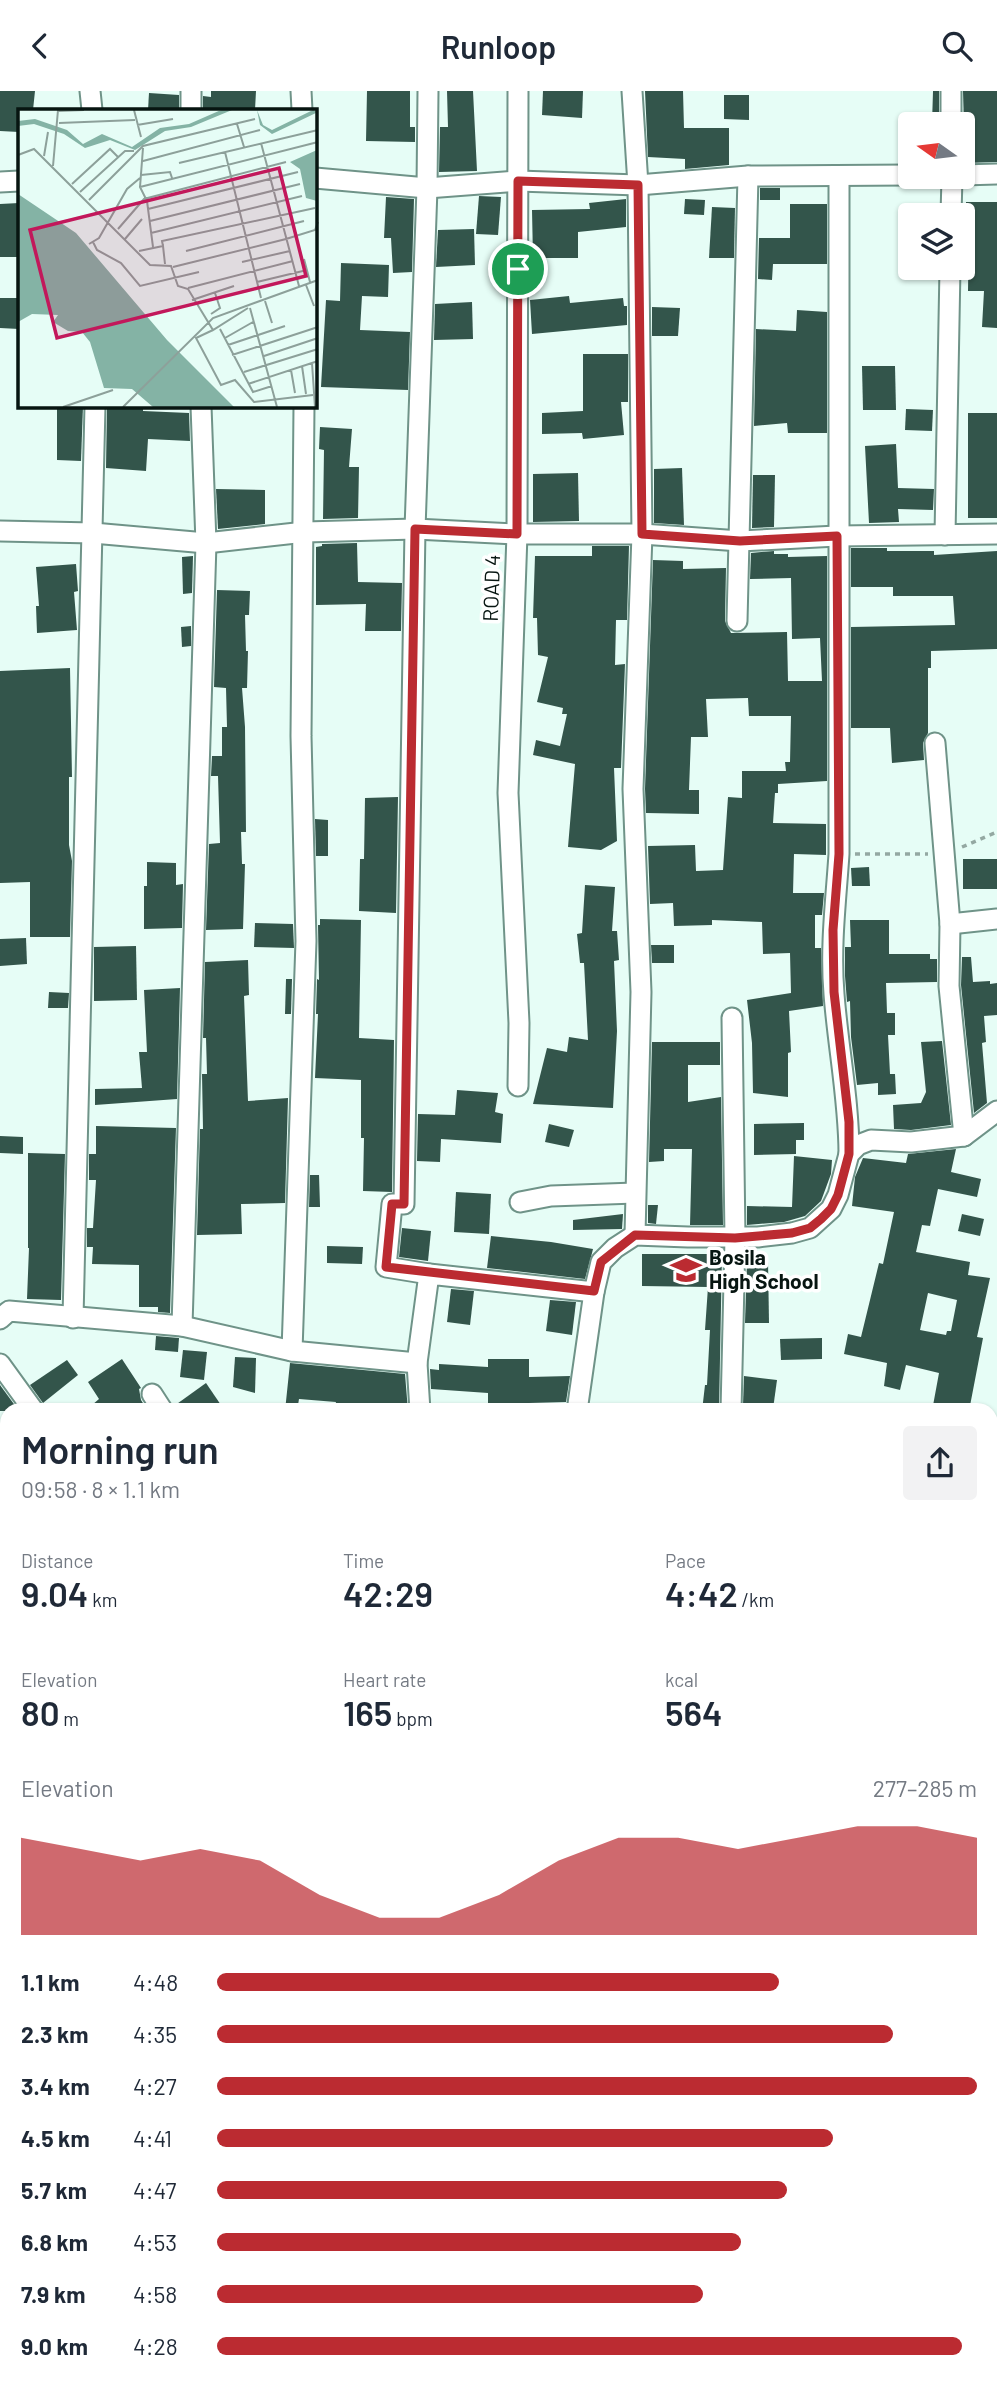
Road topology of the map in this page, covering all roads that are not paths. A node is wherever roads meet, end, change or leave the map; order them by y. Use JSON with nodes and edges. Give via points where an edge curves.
{"nodes":[{"id":1,"x":90,"y":91,"type":"edge"},
{"id":2,"x":191,"y":91,"type":"edge"},
{"id":3,"x":301,"y":91,"type":"edge"},
{"id":4,"x":428,"y":91,"type":"edge"},
{"id":5,"x":519,"y":91,"type":"edge"},
{"id":6,"x":632,"y":91,"type":"edge"},
{"id":7,"x":951,"y":91,"type":"edge"},
{"id":8,"x":92,"y":109,"type":"edge"},
{"id":9,"x":191,"y":109,"type":"edge"},
{"id":10,"x":302,"y":109,"type":"edge"},
{"id":11,"x":951,"y":112,"type":"edge"},
{"id":12,"x":997,"y":174,"type":"edge"},
{"id":13,"x":898,"y":175,"type":"edge"},
{"id":14,"x":975,"y":175,"type":"edge"},
{"id":15,"x":748,"y":176,"type":"junction"},
{"id":16,"x":839,"y":176,"type":"junction"},
{"id":17,"x":317,"y":178,"type":"edge"},
{"id":18,"x":0,"y":181,"type":"edge"},
{"id":19,"x":18,"y":181,"type":"edge"},
{"id":20,"x":518,"y":181,"type":"junction"},
{"id":21,"x":638,"y":185,"type":"junction"},
{"id":22,"x":427,"y":188,"type":"junction"},
{"id":23,"x":950,"y":280,"type":"edge"},
{"id":24,"x":95,"y":408,"type":"edge"},
{"id":25,"x":201,"y":408,"type":"edge"},
{"id":26,"x":304,"y":408,"type":"edge"},
{"id":27,"x":415,"y":529,"type":"junction"},
{"id":28,"x":0,"y":531,"type":"edge"},
{"id":29,"x":304,"y":532,"type":"junction"},
{"id":30,"x":93,"y":533,"type":"junction"},
{"id":31,"x":517,"y":534,"type":"junction"},
{"id":32,"x":642,"y":534,"type":"junction"},
{"id":33,"x":997,"y":534,"type":"edge"},
{"id":34,"x":945,"y":535,"type":"junction"},
{"id":35,"x":837,"y":536,"type":"junction"},
{"id":36,"x":740,"y":541,"type":"junction"},
{"id":37,"x":205,"y":543,"type":"junction"},
{"id":38,"x":737,"y":621,"type":"dead end"},
{"id":39,"x":935,"y":743,"type":"dead end"},
{"id":40,"x":997,"y":919,"type":"edge"},
{"id":41,"x":950,"y":924,"type":"junction"},
{"id":42,"x":732,"y":1019,"type":"dead end"},
{"id":43,"x":518,"y":1086,"type":"dead end"},
{"id":44,"x":997,"y":1111,"type":"edge"},
{"id":45,"x":964,"y":1136,"type":"junction"},
{"id":46,"x":849,"y":1154,"type":"junction"},
{"id":47,"x":635,"y":1193,"type":"junction"},
{"id":48,"x":520,"y":1202,"type":"dead end"},
{"id":49,"x":635,"y":1235,"type":"junction"},
{"id":50,"x":735,"y":1238,"type":"junction"},
{"id":51,"x":429,"y":1274,"type":"junction"},
{"id":52,"x":594,"y":1291,"type":"junction"},
{"id":53,"x":73,"y":1318,"type":"junction"},
{"id":54,"x":0,"y":1319,"type":"edge"},
{"id":55,"x":182,"y":1326,"type":"junction"},
{"id":56,"x":292,"y":1351,"type":"junction"},
{"id":57,"x":417,"y":1363,"type":"junction"},
{"id":58,"x":0,"y":1364,"type":"edge"},
{"id":59,"x":28,"y":1403,"type":"edge"},
{"id":60,"x":420,"y":1403,"type":"edge"},
{"id":61,"x":578,"y":1403,"type":"edge"},
{"id":62,"x":731,"y":1403,"type":"edge"}],
"edges":[{"from":1,"to":8,"type":"street"},
{"from":2,"to":9,"type":"street"},
{"from":3,"to":10,"type":"street"},
{"from":4,"to":22,"type":"street"},
{"from":5,"to":20,"type":"street","name":"ROAD 4"},
{"from":6,"to":21,"type":"street"},
{"from":7,"to":11,"type":"street"},
{"from":12,"to":14,"type":"street"},
{"from":13,"to":16,"type":"street"},
{"from":15,"to":16,"type":"street"},
{"from":15,"to":21,"type":"street"},
{"from":15,"to":36,"type":"street"},
{"from":16,"to":35,"type":"street"},
{"from":17,"to":22,"type":"street"},
{"from":18,"to":19,"type":"street"},
{"from":20,"to":21,"type":"street"},
{"from":20,"to":22,"type":"street"},
{"from":20,"to":31,"type":"street","name":"ROAD 4"},
{"from":21,"to":32,"type":"street"},
{"from":22,"to":27,"type":"street"},
{"from":23,"to":34,"type":"street"},
{"from":24,"to":30,"type":"street"},
{"from":25,"to":37,"type":"street"},
{"from":26,"to":29,"type":"street"},
{"from":27,"to":29,"type":"street"},
{"from":27,"to":31,"type":"street"},
{"from":27,"to":51,"type":"street","via":[[404,1204],[392,1204],[386,1267]]},
{"from":28,"to":30,"type":"street"},
{"from":29,"to":37,"type":"street"},
{"from":29,"to":56,"type":"street","via":[[301,736],[306,941]]},
{"from":30,"to":37,"type":"street"},
{"from":30,"to":53,"type":"street"},
{"from":31,"to":32,"type":"street"},
{"from":31,"to":43,"type":"street","name":"ROAD 4","via":[[508,793]]},
{"from":32,"to":36,"type":"street"},
{"from":32,"to":47,"type":"street","via":[[633,789],[641,992]]},
{"from":33,"to":34,"type":"street"},
{"from":34,"to":35,"type":"street"},
{"from":35,"to":36,"type":"street"},
{"from":35,"to":46,"type":"street","via":[[839,854],[834,992]]},
{"from":36,"to":38,"type":"street"},
{"from":37,"to":55,"type":"street"},
{"from":39,"to":41,"type":"street"},
{"from":40,"to":41,"type":"street"},
{"from":41,"to":45,"type":"street","via":[[949,986]]},
{"from":42,"to":50,"type":"street"},
{"from":44,"to":45,"type":"street"},
{"from":45,"to":46,"type":"street","via":[[911,1142],[871,1140]]},
{"from":46,"to":50,"type":"street","via":[[831,1209],[810,1228]]},
{"from":47,"to":48,"type":"street","via":[[551,1196]]},
{"from":47,"to":49,"type":"street"},
{"from":49,"to":50,"type":"street"},
{"from":49,"to":52,"type":"street","via":[[601,1262]]},
{"from":50,"to":62,"type":"street"},
{"from":51,"to":52,"type":"street"},
{"from":51,"to":57,"type":"street"},
{"from":52,"to":61,"type":"street"},
{"from":53,"to":54,"type":"street","via":[[9,1311]]},
{"from":53,"to":55,"type":"street"},
{"from":55,"to":56,"type":"street"},
{"from":56,"to":57,"type":"street"},
{"from":57,"to":60,"type":"street"},
{"from":58,"to":59,"type":"street"}]}
